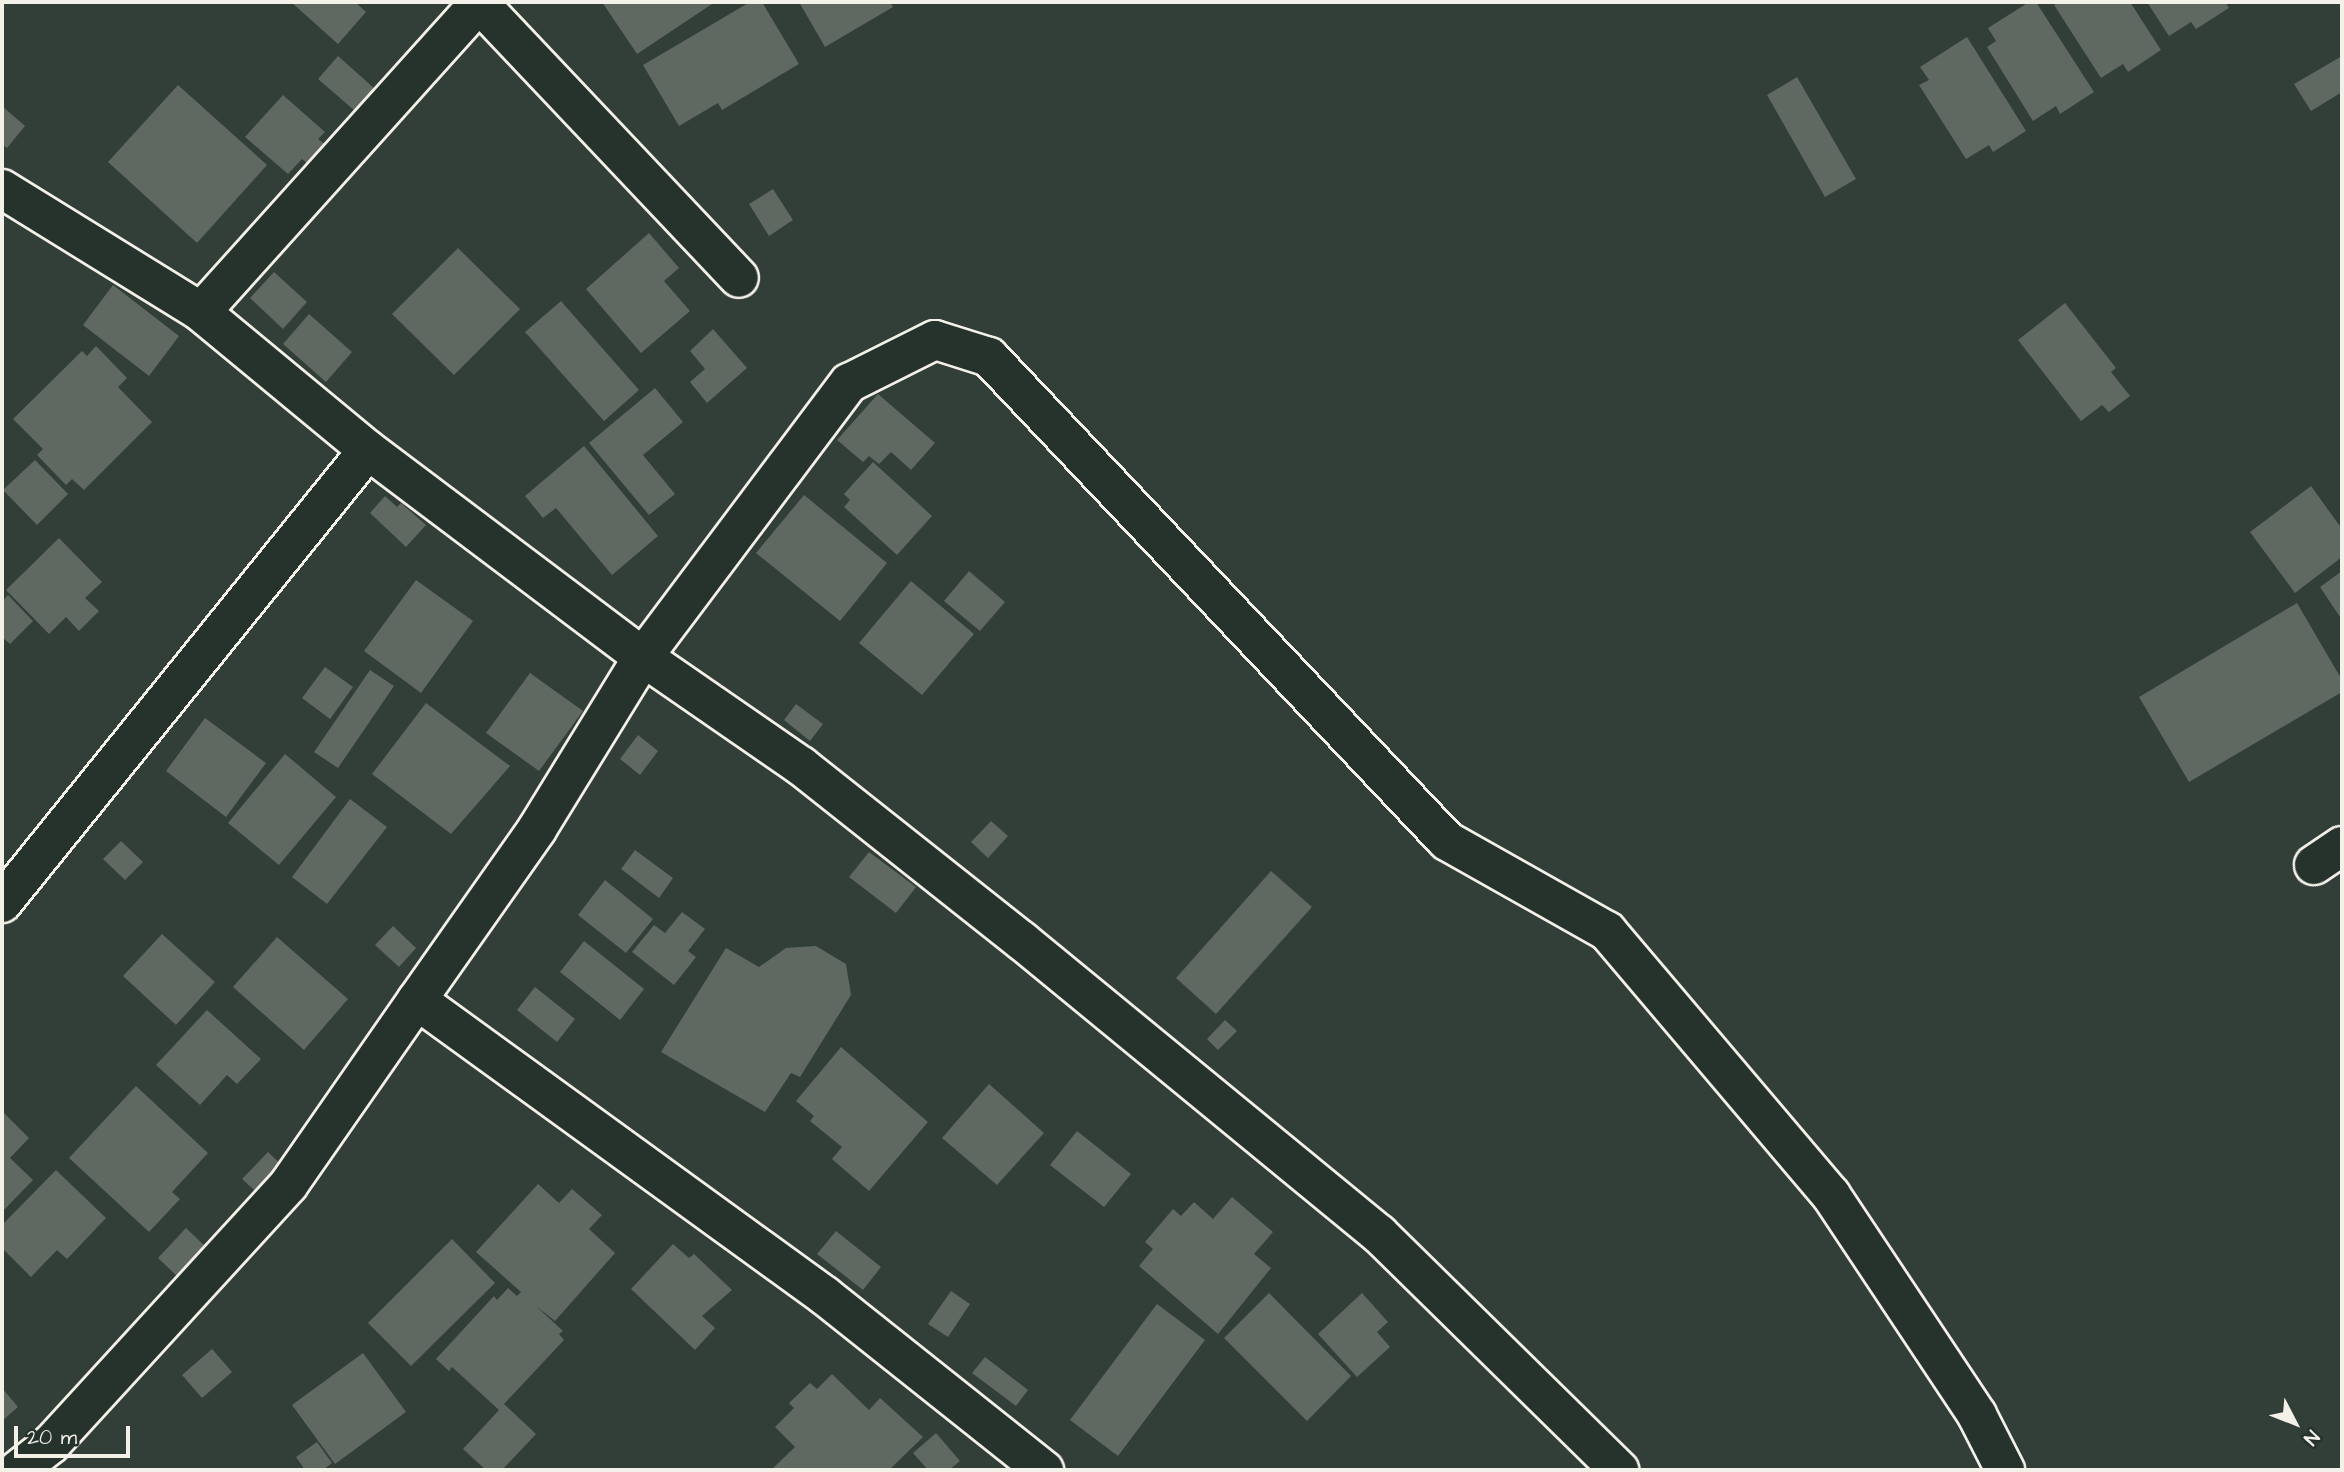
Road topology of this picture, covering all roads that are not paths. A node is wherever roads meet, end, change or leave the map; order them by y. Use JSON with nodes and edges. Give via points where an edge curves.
{"nodes":[{"id":1,"x":480,"y":2,"type":"edge"},
{"id":2,"x":2,"y":189,"type":"edge"},
{"id":3,"x":739,"y":278,"type":"dead end"},
{"id":4,"x":201,"y":312,"type":"junction"},
{"id":5,"x":368,"y":450,"type":"junction"},
{"id":6,"x":643,"y":657,"type":"junction"},
{"id":7,"x":2,"y":903,"type":"edge"},
{"id":8,"x":417,"y":1000,"type":"junction"},
{"id":9,"x":18,"y":1470,"type":"edge"},
{"id":10,"x":1044,"y":1470,"type":"edge"},
{"id":11,"x":1619,"y":1470,"type":"edge"},
{"id":12,"x":2005,"y":1470,"type":"edge"}],
"edges":[{"from":1,"to":3,"type":"street"},
{"from":1,"to":4,"type":"street"},
{"from":2,"to":4,"type":"street"},
{"from":4,"to":5,"type":"street"},
{"from":5,"to":6,"type":"street"},
{"from":5,"to":7,"type":"street"},
{"from":6,"to":8,"type":"street","via":[[537,829]]},
{"from":6,"to":11,"type":"street","via":[[801,765],[1380,1234]]},
{"from":6,"to":12,"type":"street","via":[[849,383],[935,340],[989,357],[1447,841],[1607,932],[1831,1195],[1977,1415]]},
{"from":8,"to":9,"type":"street","via":[[289,1184],[51,1444]]},
{"from":8,"to":10,"type":"street","via":[[825,1296]]}]}
